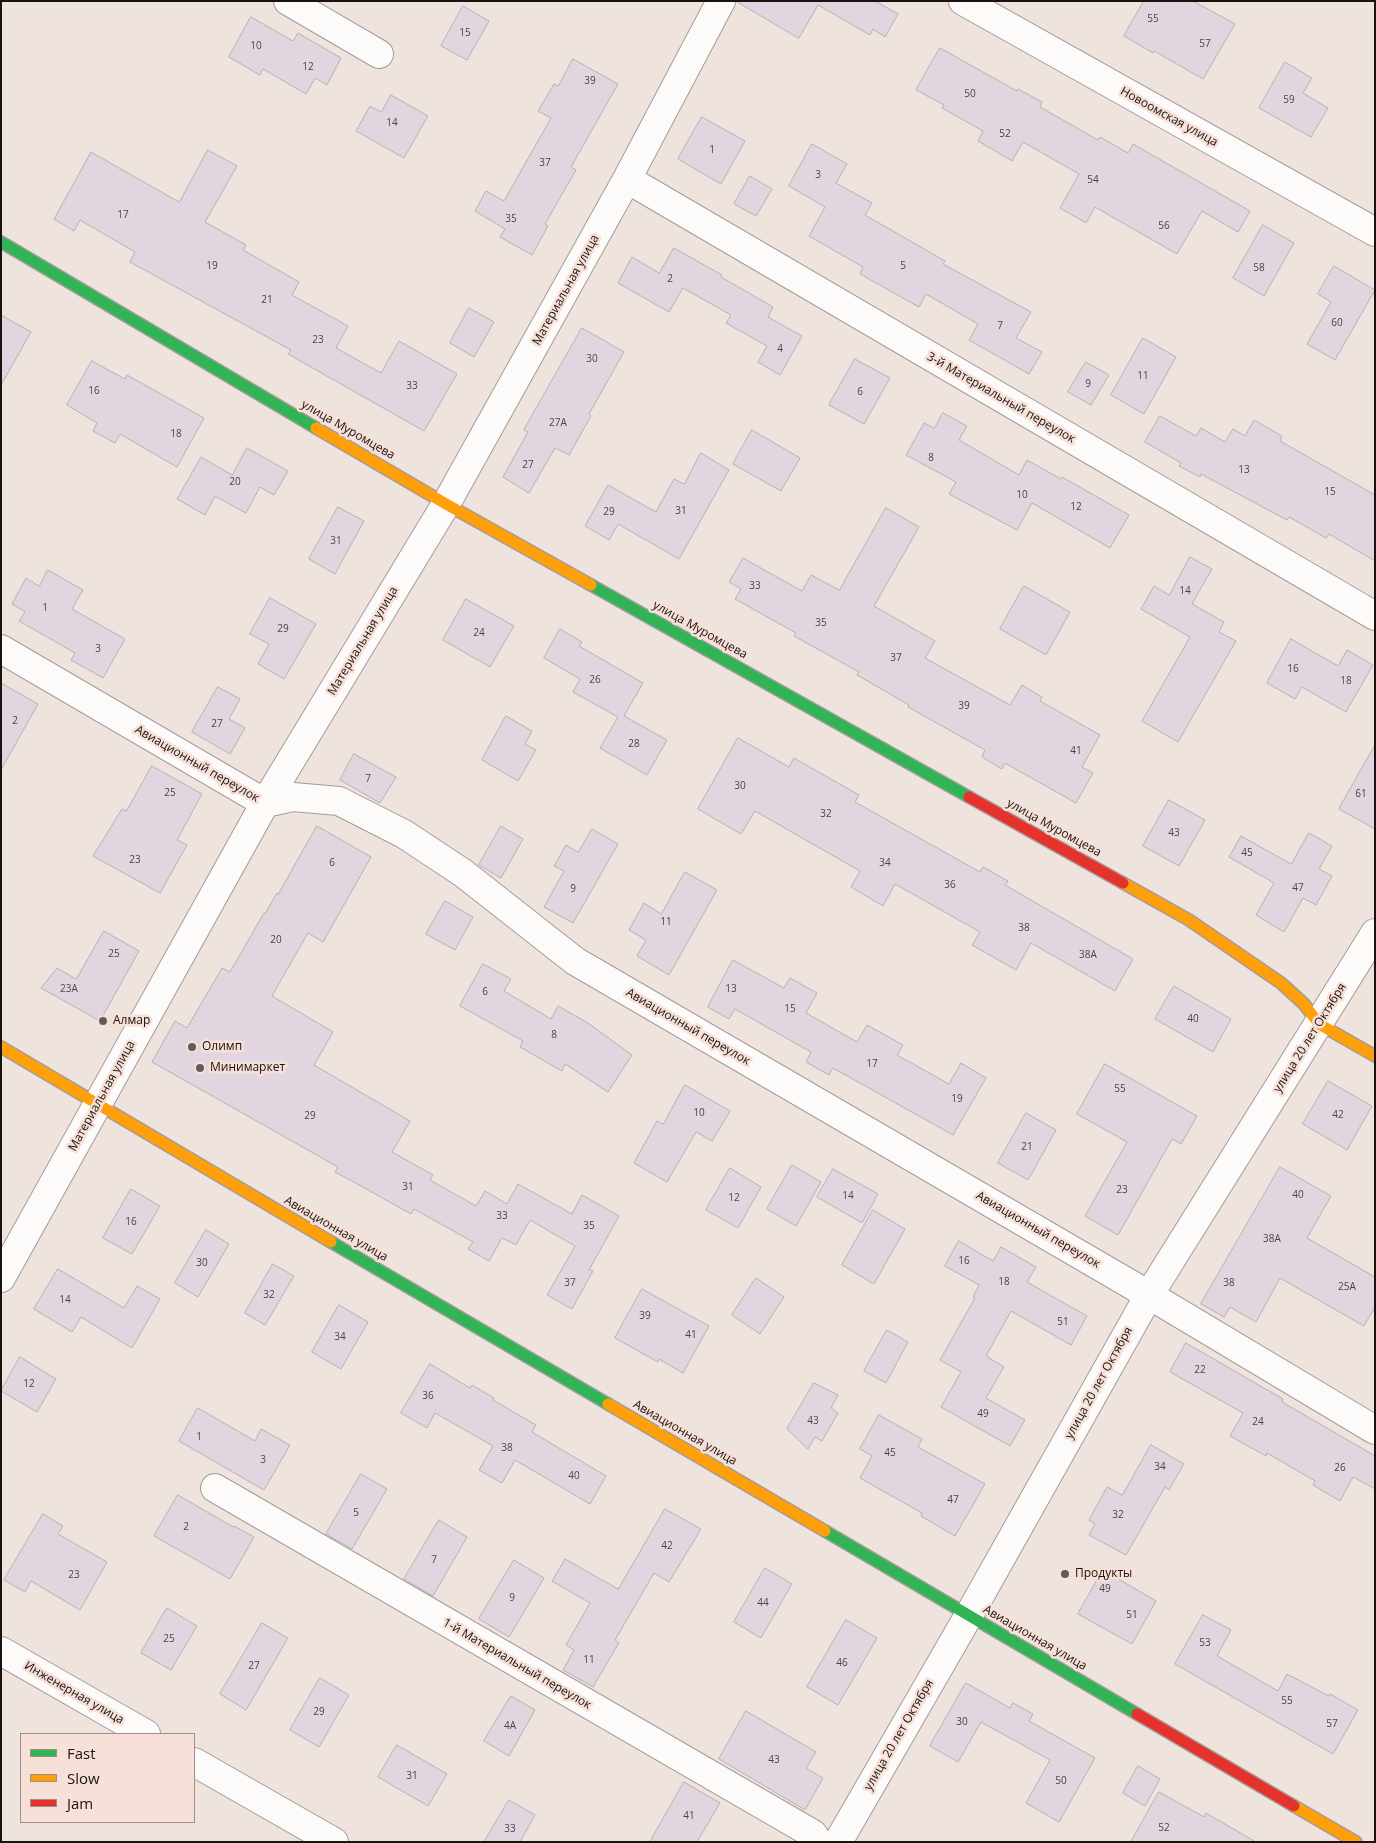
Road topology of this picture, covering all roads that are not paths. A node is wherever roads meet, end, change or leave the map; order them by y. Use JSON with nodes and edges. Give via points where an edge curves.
{"nodes":[{"id":1,"x":288,"y":1,"type":"edge"},
{"id":2,"x":721,"y":1,"type":"edge"},
{"id":3,"x":963,"y":1,"type":"edge"},
{"id":4,"x":379,"y":54,"type":"dead end"},
{"id":5,"x":627,"y":179,"type":"junction"},
{"id":6,"x":1375,"y":232,"type":"edge"},
{"id":7,"x":1,"y":242,"type":"edge"},
{"id":8,"x":446,"y":504,"type":"junction"},
{"id":9,"x":1375,"y":616,"type":"edge"},
{"id":10,"x":1,"y":649,"type":"edge"},
{"id":11,"x":265,"y":803,"type":"junction"},
{"id":12,"x":1375,"y":933,"type":"edge"},
{"id":13,"x":1319,"y":1024,"type":"junction"},
{"id":14,"x":1,"y":1047,"type":"edge"},
{"id":15,"x":1375,"y":1056,"type":"edge"},
{"id":16,"x":97,"y":1105,"type":"junction"},
{"id":17,"x":1,"y":1278,"type":"edge"},
{"id":18,"x":1149,"y":1295,"type":"junction"},
{"id":19,"x":1375,"y":1430,"type":"edge"},
{"id":20,"x":215,"y":1488,"type":"dead end"},
{"id":21,"x":969,"y":1615,"type":"junction"},
{"id":22,"x":1,"y":1651,"type":"edge"},
{"id":23,"x":144,"y":1733,"type":"edge"},
{"id":24,"x":195,"y":1763,"type":"edge"},
{"id":25,"x":334,"y":1842,"type":"edge"},
{"id":26,"x":818,"y":1842,"type":"edge"},
{"id":27,"x":838,"y":1842,"type":"edge"},
{"id":28,"x":1356,"y":1842,"type":"edge"}],
"edges":[{"from":1,"to":4,"type":"street"},
{"from":2,"to":5,"type":"street","name":"Материальная улица"},
{"from":3,"to":6,"type":"street","name":"Новоомская улица"},
{"from":5,"to":8,"type":"street","name":"Материальная улица"},
{"from":5,"to":9,"type":"street","name":"3-й Материальный переулок"},
{"from":7,"to":8,"type":"street","name":"улица Муромцева"},
{"from":8,"to":11,"type":"street","name":"Материальная улица"},
{"from":8,"to":13,"type":"street","name":"улица Муромцева","via":[[1189,920],[1281,983],[1304,1004]]},
{"from":10,"to":11,"type":"street","name":"Авиационный переулок"},
{"from":11,"to":16,"type":"street","name":"Материальная улица"},
{"from":11,"to":18,"type":"street","name":"Авиационный переулок","via":[[294,797],[339,801],[404,834],[463,873],[575,961]]},
{"from":12,"to":13,"type":"street","name":"улица 20 лет Октября"},
{"from":13,"to":15,"type":"street","name":"улица Муромцева"},
{"from":13,"to":18,"type":"street","name":"улица 20 лет Октября"},
{"from":14,"to":16,"type":"street","name":"Авиационная улица"},
{"from":16,"to":17,"type":"street","name":"Материальная улица"},
{"from":16,"to":21,"type":"street","name":"Авиационная улица"},
{"from":18,"to":19,"type":"street","name":"Авиационный переулок"},
{"from":18,"to":21,"type":"street","name":"улица 20 лет Октября"},
{"from":20,"to":26,"type":"street","name":"1-й Материальный переулок","via":[[813,1834]]},
{"from":21,"to":27,"type":"street","name":"улица 20 лет Октября"},
{"from":21,"to":28,"type":"street","name":"Авиационная улица"},
{"from":22,"to":23,"type":"street","name":"Инженерная улица"},
{"from":24,"to":25,"type":"street"}]}
